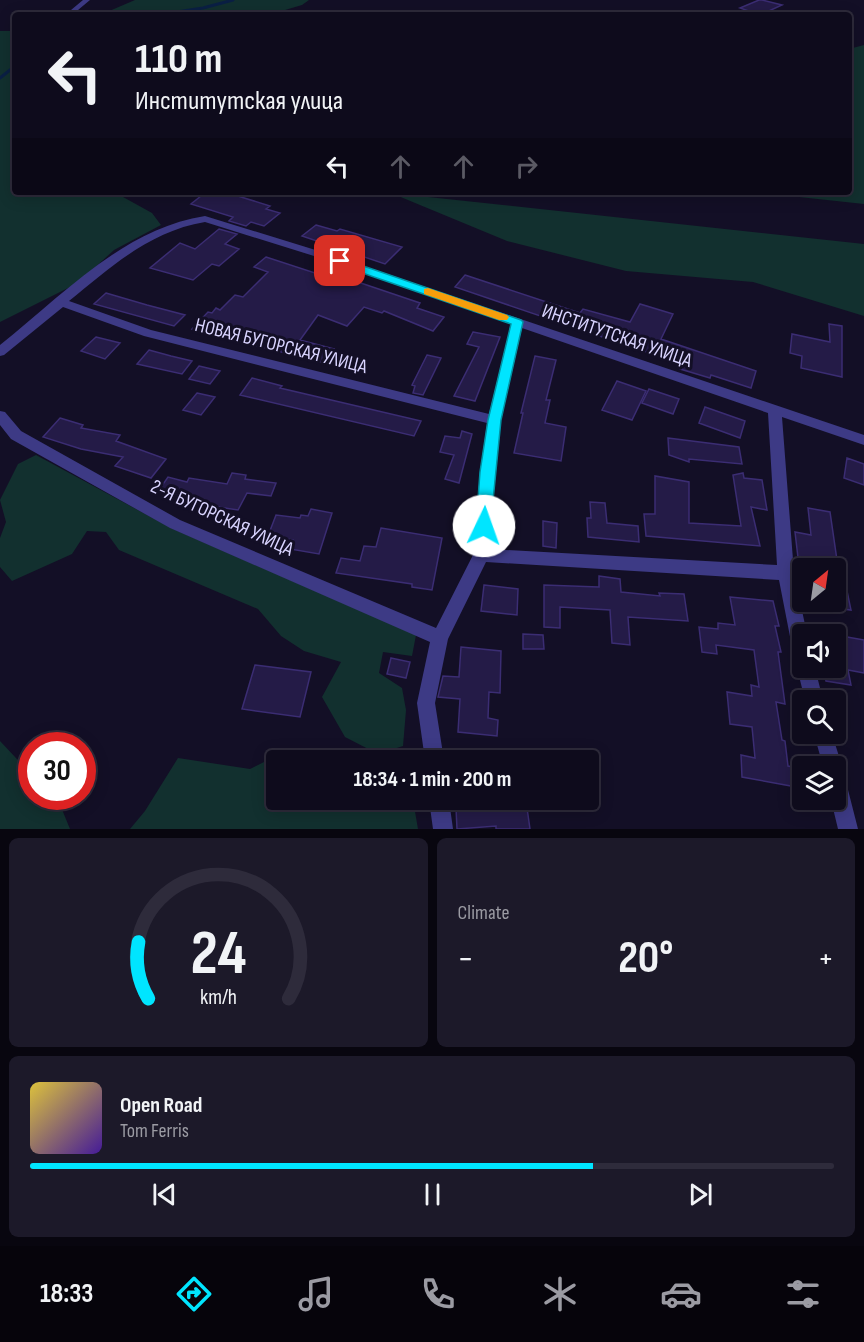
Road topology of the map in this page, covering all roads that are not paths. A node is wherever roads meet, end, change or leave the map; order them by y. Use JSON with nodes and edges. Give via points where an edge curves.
{"nodes":[{"id":1,"x":87,"y":0,"type":"edge"},
{"id":2,"x":72,"y":12,"type":"edge"},
{"id":3,"x":61,"y":302,"type":"junction"},
{"id":4,"x":517,"y":322,"type":"junction"},
{"id":5,"x":0,"y":352,"type":"edge"},
{"id":6,"x":775,"y":410,"type":"junction"},
{"id":7,"x":0,"y":416,"type":"edge"},
{"id":8,"x":494,"y":420,"type":"junction"},
{"id":9,"x":864,"y":440,"type":"edge"},
{"id":10,"x":481,"y":555,"type":"junction"},
{"id":11,"x":786,"y":573,"type":"junction"},
{"id":12,"x":796,"y":624,"type":"edge"},
{"id":13,"x":440,"y":638,"type":"junction"},
{"id":14,"x":433,"y":750,"type":"edge"},
{"id":15,"x":440,"y":810,"type":"edge"},
{"id":16,"x":843,"y":810,"type":"edge"},
{"id":17,"x":442,"y":829,"type":"edge"},
{"id":18,"x":848,"y":829,"type":"edge"}],
"edges":[{"from":1,"to":2,"type":"street"},
{"from":3,"to":4,"type":"street","name":"ИНСТИТУТСКАЯ УЛИЦА","via":[[120,253],[166,228],[186,220],[205,219]]},
{"from":3,"to":5,"type":"street"},
{"from":3,"to":8,"type":"street","name":"НОВАЯ БУГОРСКАЯ УЛИЦА","via":[[148,333]]},
{"from":4,"to":6,"type":"street","name":"ИНСТИТУТСКАЯ УЛИЦА"},
{"from":4,"to":8,"type":"street"},
{"from":6,"to":9,"type":"street","name":"ИНСТИТУТСКАЯ УЛИЦА"},
{"from":6,"to":11,"type":"street"},
{"from":7,"to":13,"type":"street","name":"2-Я БУГОРСКАЯ УЛИЦА","via":[[16,435],[175,524]]},
{"from":8,"to":10,"type":"street"},
{"from":10,"to":11,"type":"street"},
{"from":10,"to":13,"type":"street"},
{"from":11,"to":12,"type":"street"},
{"from":13,"to":14,"type":"street","via":[[426,703]]},
{"from":15,"to":17,"type":"street"},
{"from":16,"to":18,"type":"street"}]}
